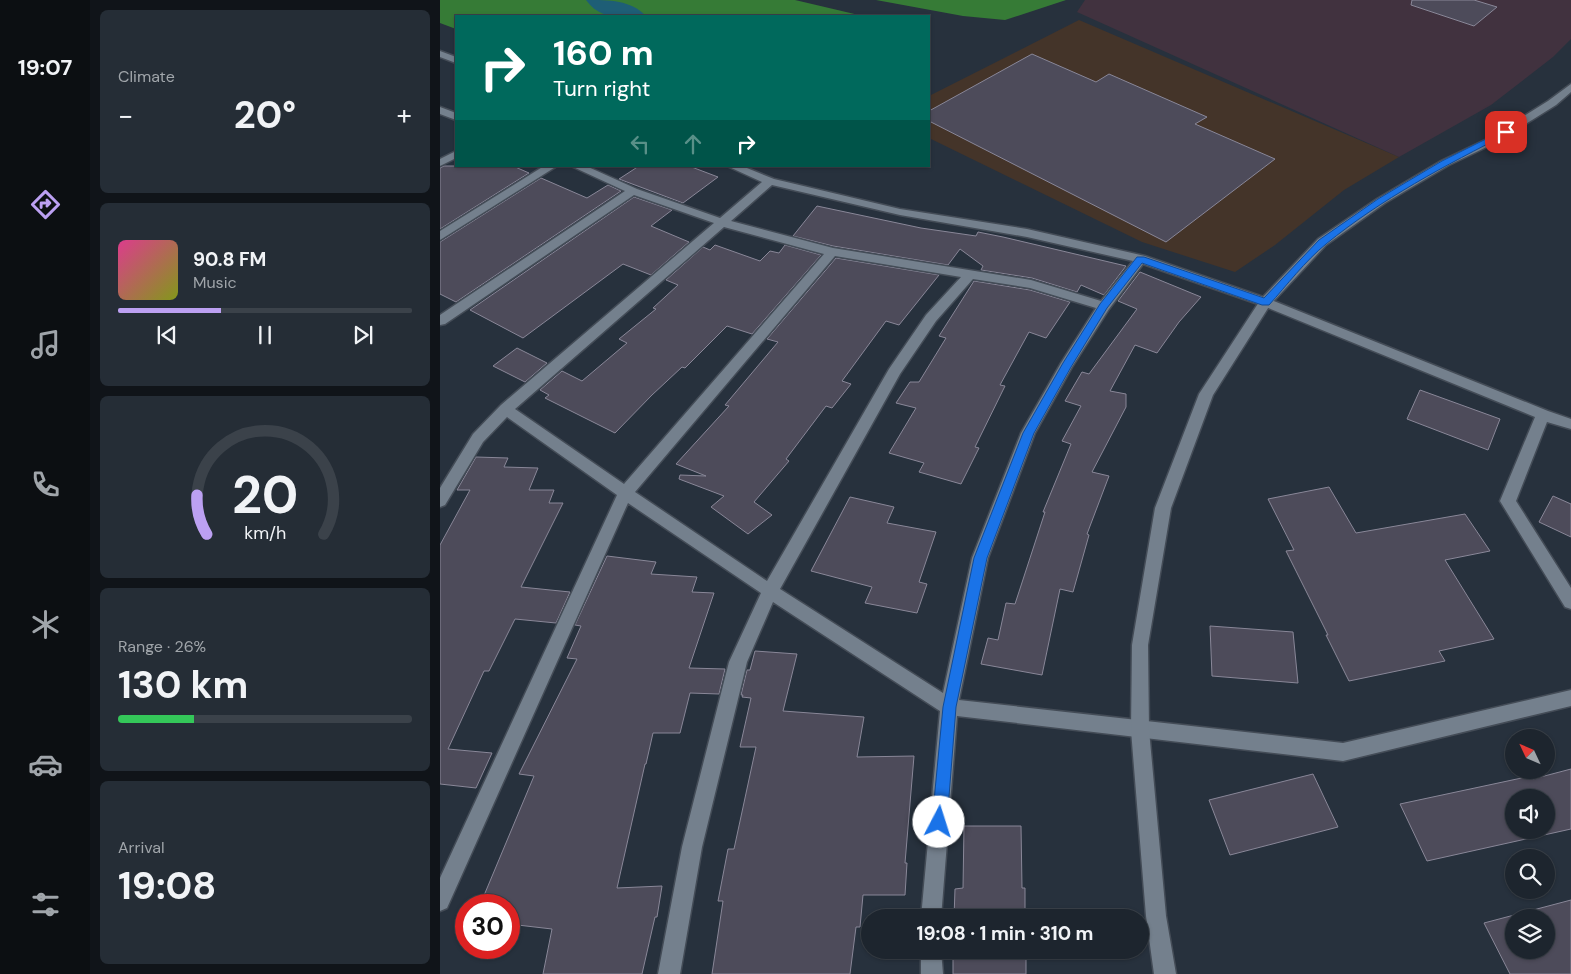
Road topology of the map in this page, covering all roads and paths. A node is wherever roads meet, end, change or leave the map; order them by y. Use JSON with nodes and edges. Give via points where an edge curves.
{"nodes":[{"id":1,"x":440,"y":54,"type":"edge"},
{"id":2,"x":455,"y":60,"type":"edge"},
{"id":3,"x":1571,"y":87,"type":"edge"},
{"id":4,"x":440,"y":110,"type":"edge"},
{"id":5,"x":455,"y":116,"type":"edge"},
{"id":6,"x":455,"y":155,"type":"edge"},
{"id":7,"x":440,"y":163,"type":"edge"},
{"id":8,"x":550,"y":167,"type":"edge"},
{"id":9,"x":578,"y":167,"type":"edge"},
{"id":10,"x":735,"y":167,"type":"edge"},
{"id":11,"x":770,"y":181,"type":"junction"},
{"id":12,"x":633,"y":191,"type":"junction"},
{"id":13,"x":722,"y":222,"type":"junction"},
{"id":14,"x":440,"y":236,"type":"edge"},
{"id":15,"x":832,"y":252,"type":"junction"},
{"id":16,"x":1141,"y":259,"type":"junction"},
{"id":17,"x":969,"y":276,"type":"junction"},
{"id":18,"x":1265,"y":302,"type":"junction"},
{"id":19,"x":1104,"y":306,"type":"junction"},
{"id":20,"x":440,"y":321,"type":"edge"},
{"id":21,"x":506,"y":409,"type":"junction"},
{"id":22,"x":1543,"y":415,"type":"junction"},
{"id":23,"x":1571,"y":424,"type":"edge"},
{"id":24,"x":625,"y":493,"type":"junction"},
{"id":25,"x":440,"y":501,"type":"edge"},
{"id":26,"x":770,"y":591,"type":"junction"},
{"id":27,"x":1571,"y":602,"type":"edge"},
{"id":28,"x":1571,"y":698,"type":"edge"},
{"id":29,"x":949,"y":707,"type":"junction"},
{"id":30,"x":1140,"y":730,"type":"junction"},
{"id":31,"x":440,"y":901,"type":"edge"},
{"id":32,"x":932,"y":909,"type":"edge"},
{"id":33,"x":931,"y":959,"type":"edge"},
{"id":34,"x":669,"y":974,"type":"edge"},
{"id":35,"x":932,"y":974,"type":"edge"},
{"id":36,"x":1165,"y":974,"type":"edge"}],
"edges":[{"from":1,"to":2,"type":"street"},
{"from":3,"to":18,"type":"street","via":[[1552,103],[1491,141],[1445,163],[1322,242]]},
{"from":4,"to":5,"type":"street"},
{"from":6,"to":7,"type":"street"},
{"from":8,"to":14,"type":"street"},
{"from":9,"to":12,"type":"street"},
{"from":10,"to":11,"type":"street"},
{"from":11,"to":13,"type":"street"},
{"from":11,"to":16,"type":"street","via":[[900,212],[1027,233]]},
{"from":12,"to":13,"type":"street"},
{"from":12,"to":20,"type":"street"},
{"from":13,"to":15,"type":"street"},
{"from":13,"to":21,"type":"street"},
{"from":15,"to":17,"type":"street"},
{"from":15,"to":24,"type":"street"},
{"from":16,"to":18,"type":"street"},
{"from":16,"to":19,"type":"street"},
{"from":17,"to":19,"type":"street","via":[[1030,284]]},
{"from":17,"to":26,"type":"street","via":[[930,318],[894,372]]},
{"from":18,"to":22,"type":"street"},
{"from":18,"to":30,"type":"street","via":[[1206,394],[1163,508],[1140,646]]},
{"from":19,"to":29,"type":"street","via":[[1066,366],[1021,451],[980,558]]},
{"from":21,"to":24,"type":"street"},
{"from":21,"to":25,"type":"street","via":[[478,438]]},
{"from":22,"to":23,"type":"street"},
{"from":22,"to":27,"type":"street","via":[[1508,501]]},
{"from":24,"to":26,"type":"street"},
{"from":24,"to":31,"type":"street"},
{"from":26,"to":29,"type":"street"},
{"from":26,"to":34,"type":"street","via":[[738,662],[692,847]]},
{"from":28,"to":30,"type":"street","via":[[1343,752]]},
{"from":29,"to":30,"type":"street"},
{"from":29,"to":32,"type":"street"},
{"from":30,"to":36,"type":"street","via":[[1156,916]]},
{"from":33,"to":35,"type":"street"}]}
